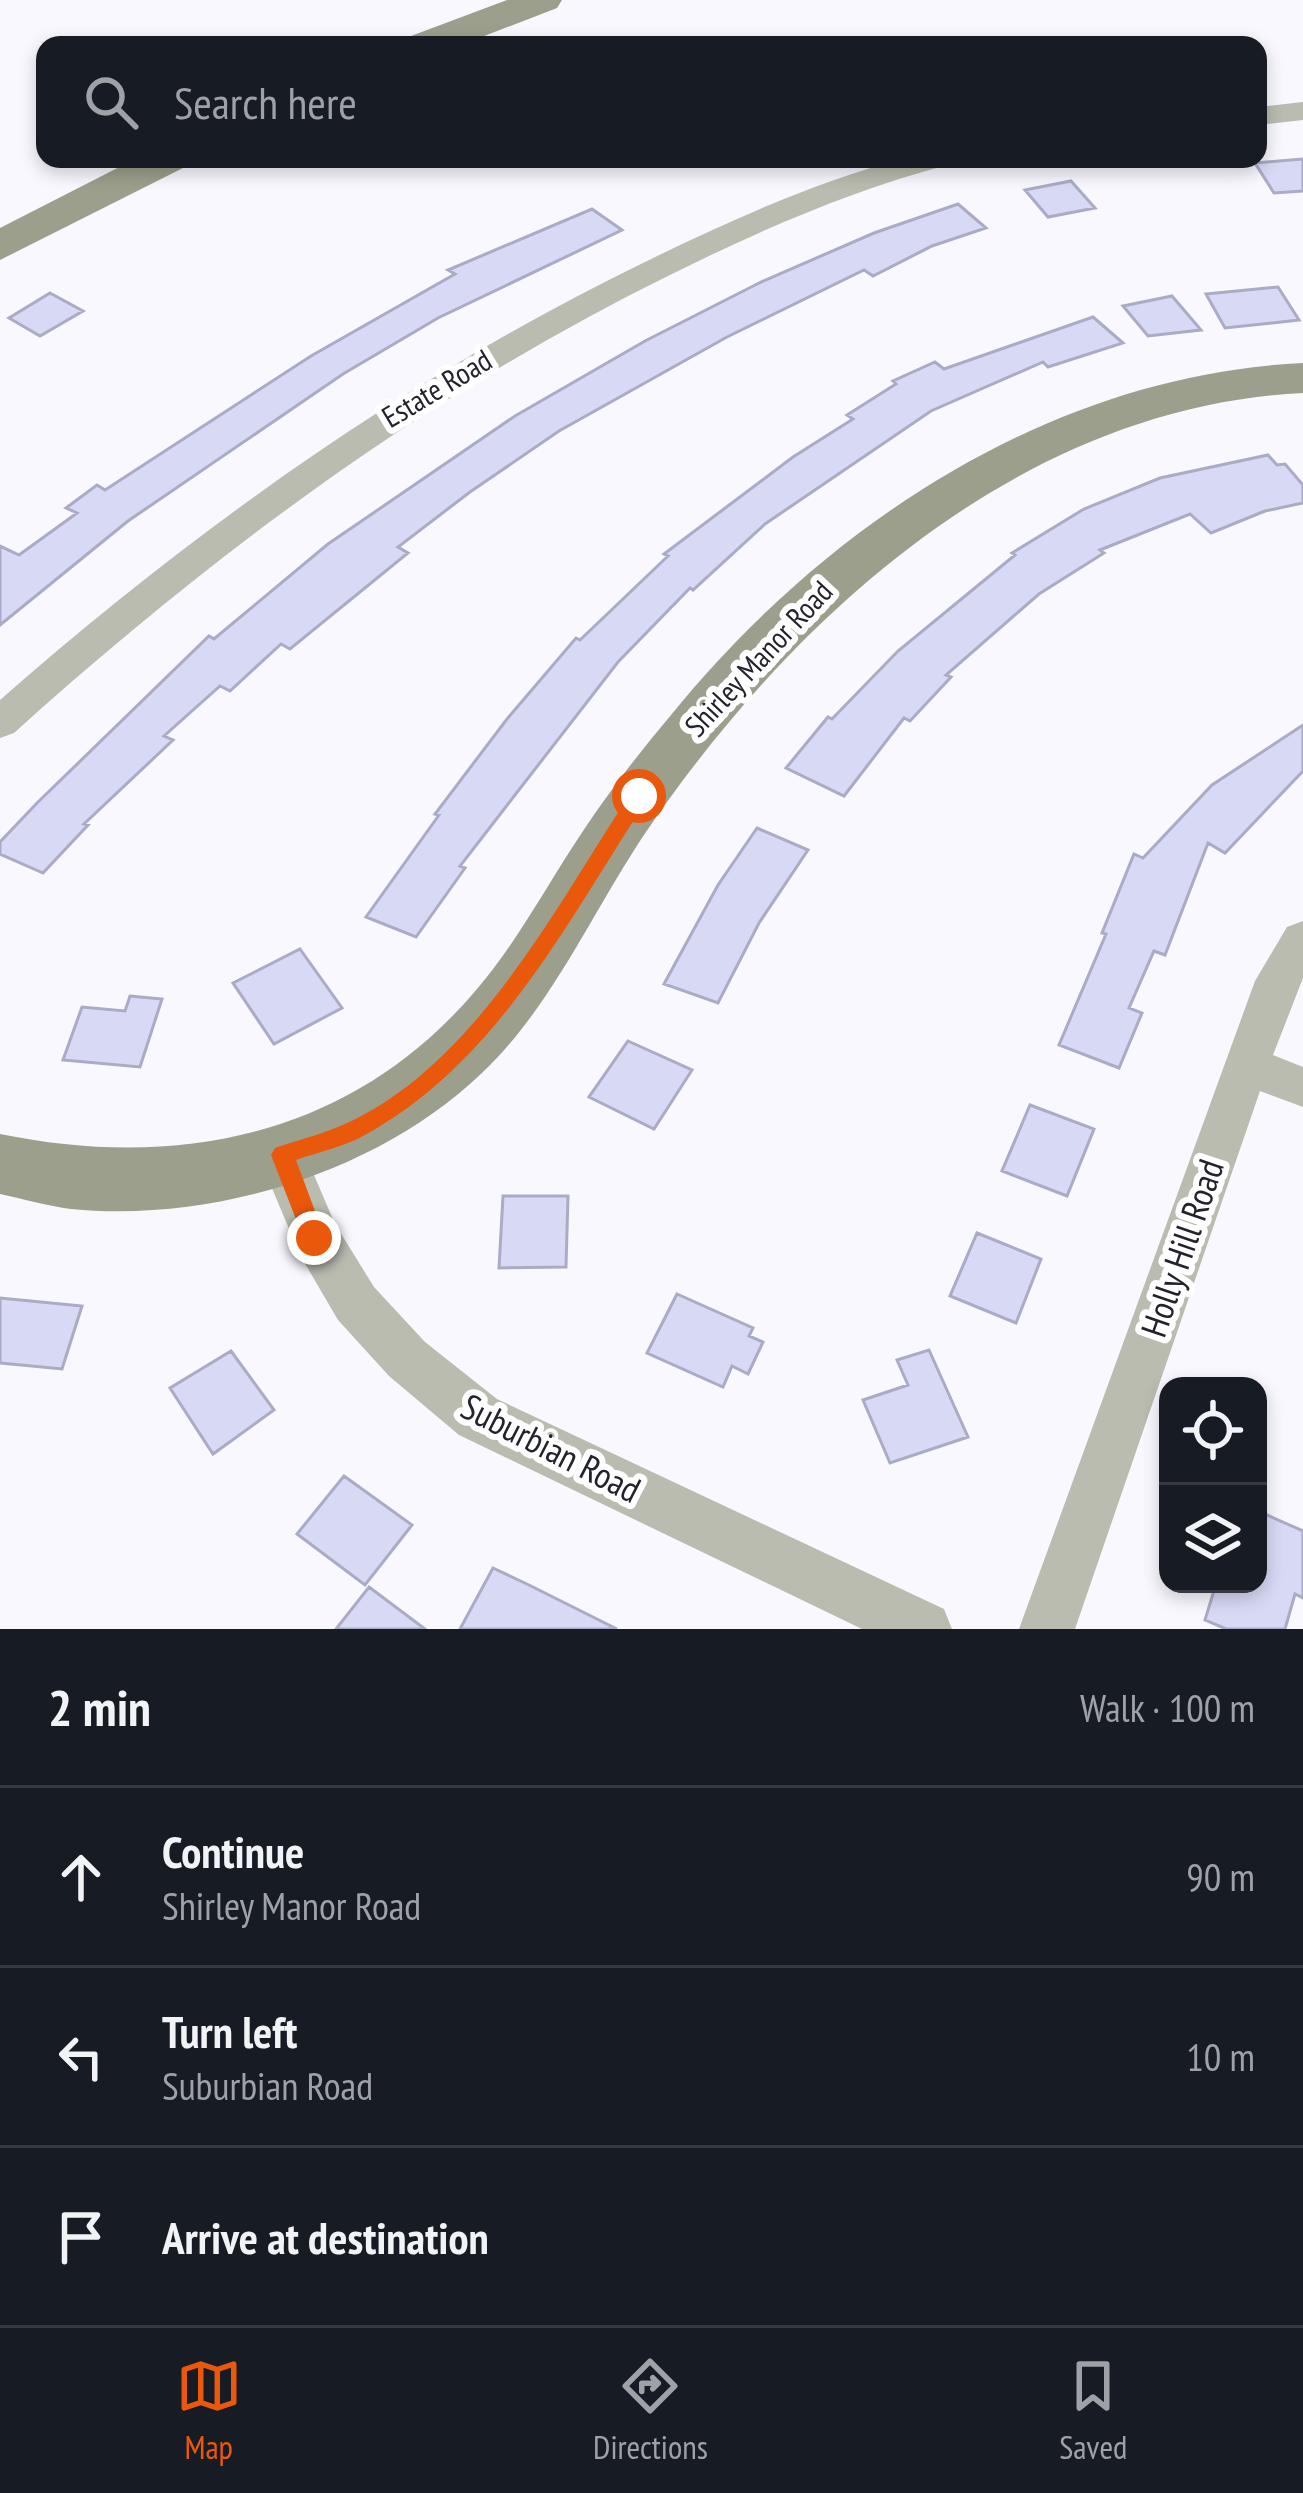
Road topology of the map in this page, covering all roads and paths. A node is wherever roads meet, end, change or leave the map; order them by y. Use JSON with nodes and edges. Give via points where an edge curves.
{"nodes":[{"id":1,"x":543,"y":0,"type":"edge"},
{"id":2,"x":449,"y":36,"type":"edge"},
{"id":3,"x":1303,"y":111,"type":"edge"},
{"id":4,"x":1267,"y":115,"type":"edge"},
{"id":5,"x":151,"y":168,"type":"edge"},
{"id":6,"x":906,"y":168,"type":"edge"},
{"id":7,"x":0,"y":246,"type":"edge"},
{"id":8,"x":1303,"y":378,"type":"edge"},
{"id":9,"x":0,"y":722,"type":"edge"},
{"id":10,"x":1303,"y":939,"type":"edge"},
{"id":11,"x":1246,"y":1065,"type":"junction"},
{"id":12,"x":1303,"y":1087,"type":"edge"},
{"id":13,"x":283,"y":1155,"type":"junction"},
{"id":14,"x":0,"y":1164,"type":"edge"},
{"id":15,"x":924,"y":1629,"type":"edge"},
{"id":16,"x":1047,"y":1629,"type":"edge"}],
"edges":[{"from":1,"to":2,"type":"street"},
{"from":3,"to":4,"type":"street"},
{"from":5,"to":7,"type":"street"},
{"from":6,"to":9,"type":"street","name":"Estate Road","via":[[761,220],[466,370],[267,500],[154,586]]},
{"from":8,"to":13,"type":"street","name":"Shirley Manor Road","via":[[1099,419],[981,472],[895,527],[803,605],[711,703],[639,796],[501,1008],[414,1091],[355,1130]]},
{"from":10,"to":11,"type":"street","name":"Holly Hill Road"},
{"from":11,"to":12,"type":"street"},
{"from":11,"to":16,"type":"street","name":"Holly Hill Road"},
{"from":13,"to":14,"type":"street","name":"Shirley Manor Road","via":[[157,1180],[76,1179]]},
{"from":13,"to":15,"type":"street","name":"Suburbian Road","via":[[314,1238],[357,1310],[413,1369],[478,1418]]}]}
